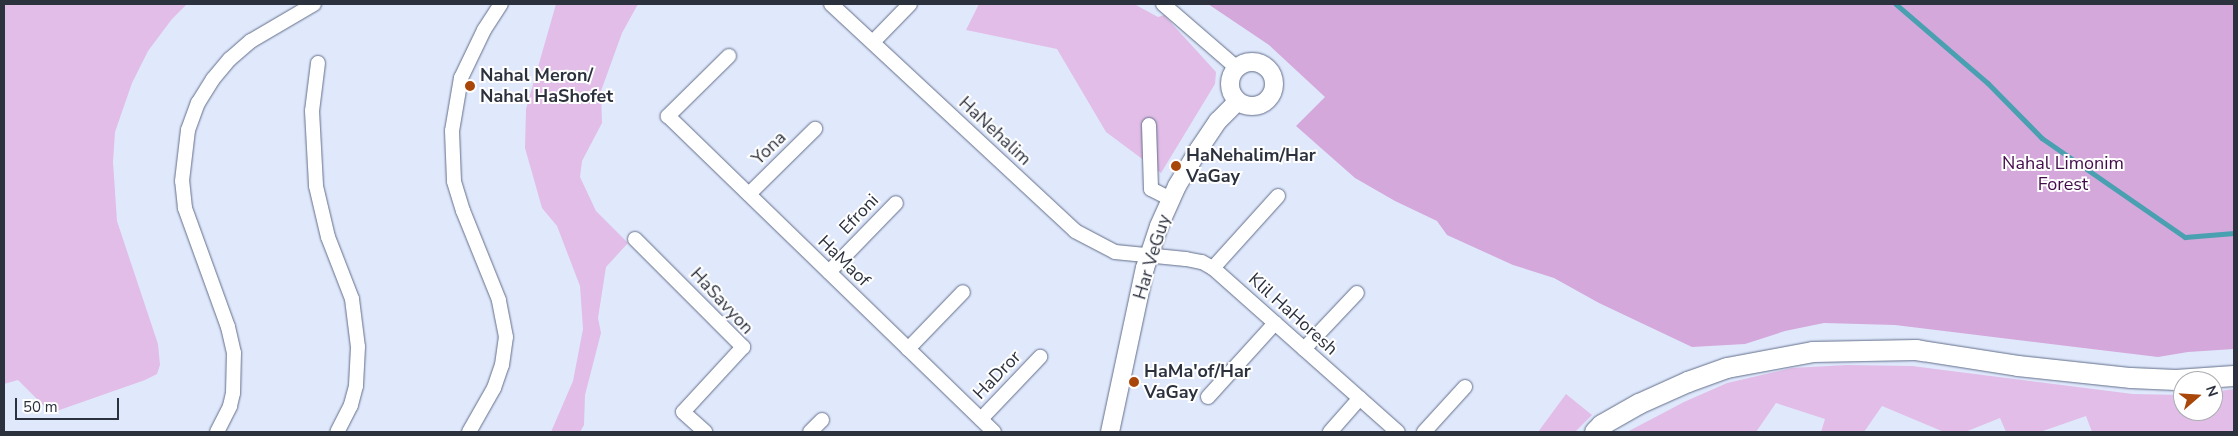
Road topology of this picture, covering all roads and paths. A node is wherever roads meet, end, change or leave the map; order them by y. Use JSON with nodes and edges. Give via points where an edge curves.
{"nodes":[{"id":1,"x":314,"y":4,"type":"edge"},
{"id":2,"x":501,"y":4,"type":"edge"},
{"id":3,"x":831,"y":4,"type":"edge"},
{"id":4,"x":910,"y":4,"type":"edge"},
{"id":5,"x":1163,"y":4,"type":"edge"},
{"id":6,"x":873,"y":42,"type":"junction"},
{"id":7,"x":729,"y":56,"type":"dead end"},
{"id":8,"x":318,"y":63,"type":"dead end"},
{"id":9,"x":1237,"y":68,"type":"junction"},
{"id":10,"x":1238,"y":101,"type":"junction"},
{"id":11,"x":1149,"y":125,"type":"dead end"},
{"id":12,"x":815,"y":129,"type":"dead end"},
{"id":13,"x":748,"y":194,"type":"junction"},
{"id":14,"x":1278,"y":196,"type":"dead end"},
{"id":15,"x":1171,"y":199,"type":"junction"},
{"id":16,"x":896,"y":203,"type":"dead end"},
{"id":17,"x":635,"y":239,"type":"dead end"},
{"id":18,"x":1148,"y":257,"type":"junction"},
{"id":19,"x":1213,"y":268,"type":"junction"},
{"id":20,"x":829,"y":272,"type":"junction"},
{"id":21,"x":963,"y":292,"type":"dead end"},
{"id":22,"x":1357,"y":293,"type":"dead end"},
{"id":23,"x":1275,"y":323,"type":"junction"},
{"id":24,"x":908,"y":349,"type":"junction"},
{"id":25,"x":1304,"y":349,"type":"junction"},
{"id":26,"x":1040,"y":357,"type":"dead end"},
{"id":27,"x":2234,"y":376,"type":"edge"},
{"id":28,"x":1465,"y":387,"type":"dead end"},
{"id":29,"x":1208,"y":397,"type":"dead end"},
{"id":30,"x":1360,"y":398,"type":"junction"},
{"id":31,"x":981,"y":419,"type":"junction"},
{"id":32,"x":822,"y":420,"type":"dead end"},
{"id":33,"x":217,"y":432,"type":"edge"},
{"id":34,"x":337,"y":432,"type":"edge"},
{"id":35,"x":468,"y":432,"type":"edge"},
{"id":36,"x":705,"y":432,"type":"edge"},
{"id":37,"x":810,"y":432,"type":"edge"},
{"id":38,"x":994,"y":432,"type":"edge"},
{"id":39,"x":1110,"y":432,"type":"edge"},
{"id":40,"x":1330,"y":432,"type":"edge"},
{"id":41,"x":1398,"y":432,"type":"edge"},
{"id":42,"x":1424,"y":432,"type":"edge"},
{"id":43,"x":1595,"y":432,"type":"edge"}],
"edges":[{"from":1,"to":33,"type":"street","via":[[251,41],[230,59],[198,103],[188,130],[182,181],[185,208],[228,327],[234,353],[233,394]]},
{"from":2,"to":35,"type":"street","via":[[461,78],[452,131],[454,181],[500,300],[506,337],[502,365],[494,388]]},
{"from":3,"to":6,"type":"street","name":"HaNehalim"},
{"from":4,"to":6,"type":"street"},
{"from":5,"to":9,"type":"street"},
{"from":6,"to":18,"type":"street","name":"HaNehalim","via":[[1075,231],[1115,252]]},
{"from":7,"to":13,"type":"street","name":"HaMaof","via":[[668,116]]},
{"from":8,"to":34,"type":"street","via":[[312,110],[316,186],[328,237],[352,299],[358,347],[356,386]]},
{"from":9,"to":10,"type":"street","via":[[1230,81]]},
{"from":9,"to":10,"type":"street","via":[[1246,62],[1256,62],[1270,70],[1274,80],[1274,91],[1265,102],[1251,106]]},
{"from":10,"to":15,"type":"street","name":"Har VeGuy","via":[[1207,137]]},
{"from":11,"to":15,"type":"street","via":[[1151,188]]},
{"from":12,"to":13,"type":"street","name":"Yona"},
{"from":13,"to":20,"type":"street","name":"HaMaof"},
{"from":14,"to":19,"type":"street"},
{"from":15,"to":18,"type":"street","name":"Har VeGuy"},
{"from":16,"to":20,"type":"street","name":"Efroni"},
{"from":17,"to":36,"type":"street","name":"HaSavyon","via":[[743,347],[683,412]]},
{"from":18,"to":19,"type":"street","name":"Klil HaHoresh","via":[[1186,258]]},
{"from":18,"to":39,"type":"street","name":"Har VeGuy"},
{"from":19,"to":23,"type":"street","name":"Klil HaHoresh"},
{"from":20,"to":24,"type":"street","name":"HaMaof"},
{"from":21,"to":24,"type":"street"},
{"from":22,"to":25,"type":"street"},
{"from":23,"to":25,"type":"street","name":"Klil HaHoresh"},
{"from":23,"to":29,"type":"street"},
{"from":24,"to":31,"type":"street","name":"HaMaof"},
{"from":25,"to":30,"type":"street","name":"Klil HaHoresh"},
{"from":26,"to":31,"type":"street","name":"HaDror"},
{"from":27,"to":43,"type":"main road","via":[[2176,380],[2122,377],[2018,366],[1916,350],[1813,352],[1727,368],[1696,379],[1639,404]]},
{"from":28,"to":42,"type":"street"},
{"from":30,"to":40,"type":"street"},
{"from":30,"to":41,"type":"street","name":"Klil HaHoresh"},
{"from":31,"to":38,"type":"street","name":"HaMaof"},
{"from":32,"to":37,"type":"street"}]}
